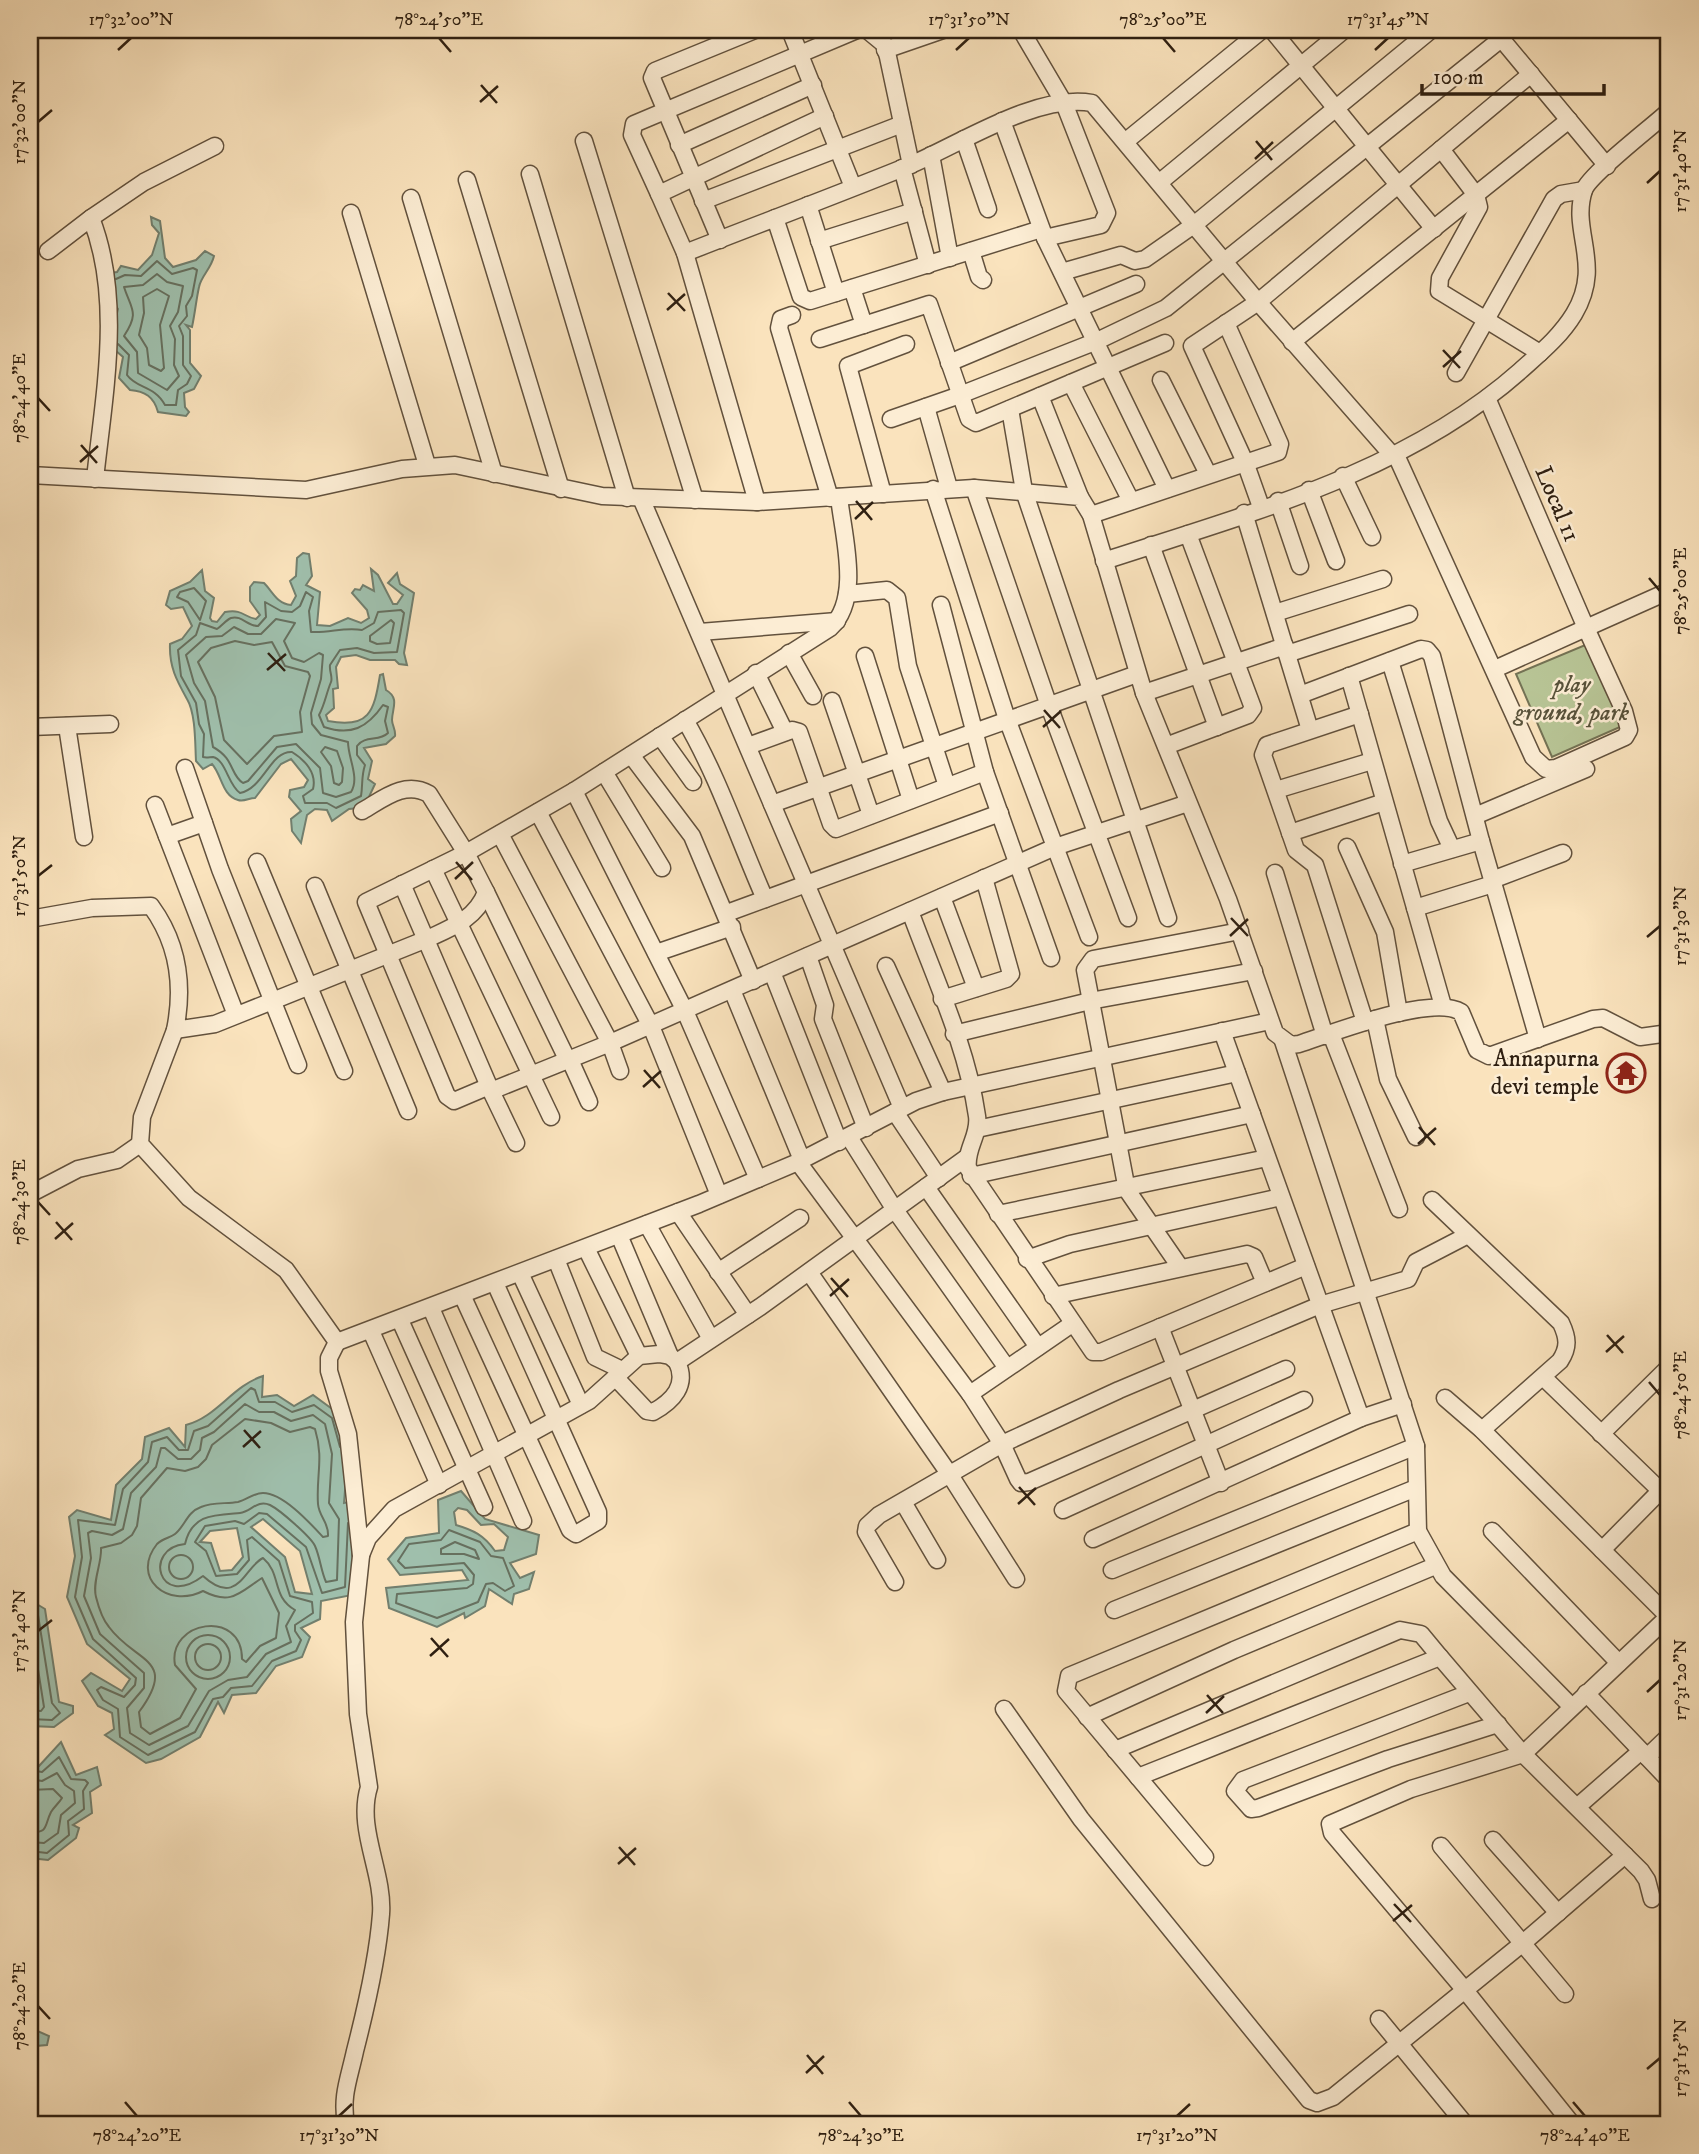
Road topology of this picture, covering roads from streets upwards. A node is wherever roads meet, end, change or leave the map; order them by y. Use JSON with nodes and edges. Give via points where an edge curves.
{"nodes":[{"id":1,"x":755,"y":30,"type":"edge"},
{"id":2,"x":790,"y":30,"type":"edge"},
{"id":3,"x":857,"y":30,"type":"edge"},
{"id":4,"x":867,"y":30,"type":"edge"},
{"id":5,"x":943,"y":30,"type":"edge"},
{"id":6,"x":1021,"y":30,"type":"edge"},
{"id":7,"x":1262,"y":30,"type":"edge"},
{"id":8,"x":1272,"y":30,"type":"edge"},
{"id":9,"x":1344,"y":30,"type":"edge"},
{"id":10,"x":1431,"y":30,"type":"edge"},
{"id":11,"x":1498,"y":34,"type":"edge"},
{"id":12,"x":886,"y":50,"type":"junction"},
{"id":13,"x":799,"y":52,"type":"junction"},
{"id":14,"x":1301,"y":66,"type":"junction"},
{"id":15,"x":1531,"y":74,"type":"junction"},
{"id":16,"x":813,"y":85,"type":"junction"},
{"id":17,"x":1064,"y":103,"type":"junction"},
{"id":18,"x":1336,"y":108,"type":"junction"},
{"id":19,"x":664,"y":110,"type":"junction"},
{"id":20,"x":1669,"y":111,"type":"edge"},
{"id":21,"x":825,"y":116,"type":"junction"},
{"id":22,"x":1569,"y":120,"type":"junction"},
{"id":23,"x":1002,"y":121,"type":"junction"},
{"id":24,"x":902,"y":124,"type":"junction"},
{"id":25,"x":964,"y":139,"type":"junction"},
{"id":26,"x":584,"y":141,"type":"dead end"},
{"id":27,"x":1126,"y":141,"type":"junction"},
{"id":28,"x":679,"y":145,"type":"junction"},
{"id":29,"x":215,"y":146,"type":"dead end"},
{"id":30,"x":838,"y":147,"type":"junction"},
{"id":31,"x":1367,"y":147,"type":"junction"},
{"id":32,"x":1441,"y":149,"type":"junction"},
{"id":33,"x":931,"y":155,"type":"junction"},
{"id":34,"x":907,"y":166,"type":"junction"},
{"id":35,"x":1607,"y":166,"type":"junction"},
{"id":36,"x":530,"y":174,"type":"dead end"},
{"id":37,"x":693,"y":177,"type":"junction"},
{"id":38,"x":467,"y":180,"type":"dead end"},
{"id":39,"x":1160,"y":182,"type":"junction"},
{"id":40,"x":1398,"y":185,"type":"junction"},
{"id":41,"x":853,"y":187,"type":"junction"},
{"id":42,"x":1584,"y":190,"type":"junction"},
{"id":43,"x":659,"y":194,"type":"junction"},
{"id":44,"x":1476,"y":195,"type":"junction"},
{"id":45,"x":411,"y":198,"type":"dead end"},
{"id":46,"x":703,"y":201,"type":"junction"},
{"id":47,"x":807,"y":205,"type":"junction"},
{"id":48,"x":988,"y":209,"type":"dead end"},
{"id":49,"x":914,"y":211,"type":"junction"},
{"id":50,"x":351,"y":213,"type":"dead end"},
{"id":51,"x":91,"y":218,"type":"junction"},
{"id":52,"x":775,"y":218,"type":"junction"},
{"id":53,"x":1195,"y":225,"type":"junction"},
{"id":54,"x":1434,"y":229,"type":"junction"},
{"id":55,"x":1043,"y":233,"type":"junction"},
{"id":56,"x":720,"y":240,"type":"junction"},
{"id":57,"x":819,"y":241,"type":"junction"},
{"id":58,"x":48,"y":251,"type":"dead end"},
{"id":59,"x":971,"y":251,"type":"junction"},
{"id":60,"x":685,"y":253,"type":"junction"},
{"id":61,"x":950,"y":258,"type":"junction"},
{"id":62,"x":1225,"y":262,"type":"junction"},
{"id":63,"x":928,"y":265,"type":"junction"},
{"id":64,"x":1062,"y":272,"type":"junction"},
{"id":65,"x":983,"y":280,"type":"dead end"},
{"id":66,"x":1136,"y":284,"type":"dead end"},
{"id":67,"x":852,"y":288,"type":"junction"},
{"id":68,"x":836,"y":293,"type":"junction"},
{"id":69,"x":1258,"y":302,"type":"junction"},
{"id":70,"x":1080,"y":308,"type":"junction"},
{"id":71,"x":792,"y":315,"type":"dead end"},
{"id":72,"x":1487,"y":321,"type":"junction"},
{"id":73,"x":1227,"y":323,"type":"junction"},
{"id":74,"x":864,"y":325,"type":"junction"},
{"id":75,"x":820,"y":339,"type":"dead end"},
{"id":76,"x":1097,"y":341,"type":"junction"},
{"id":77,"x":1292,"y":342,"type":"junction"},
{"id":78,"x":1165,"y":343,"type":"dead end"},
{"id":79,"x":906,"y":344,"type":"dead end"},
{"id":80,"x":1540,"y":353,"type":"junction"},
{"id":81,"x":949,"y":363,"type":"junction"},
{"id":82,"x":1109,"y":367,"type":"junction"},
{"id":83,"x":1455,"y":373,"type":"dead end"},
{"id":84,"x":1161,"y":380,"type":"dead end"},
{"id":85,"x":1071,"y":383,"type":"junction"},
{"id":86,"x":960,"y":396,"type":"junction"},
{"id":87,"x":1040,"y":396,"type":"junction"},
{"id":88,"x":1487,"y":398,"type":"junction"},
{"id":89,"x":926,"y":407,"type":"junction"},
{"id":90,"x":1010,"y":409,"type":"junction"},
{"id":91,"x":891,"y":419,"type":"dead end"},
{"id":92,"x":1394,"y":456,"type":"junction"},
{"id":93,"x":1245,"y":462,"type":"junction"},
{"id":94,"x":427,"y":465,"type":"junction"},
{"id":95,"x":494,"y":474,"type":"junction"},
{"id":96,"x":1208,"y":474,"type":"junction"},
{"id":97,"x":30,"y":475,"type":"edge"},
{"id":98,"x":1343,"y":476,"type":"junction"},
{"id":99,"x":96,"y":479,"type":"junction"},
{"id":100,"x":974,"y":488,"type":"junction"},
{"id":101,"x":561,"y":489,"type":"junction"},
{"id":102,"x":941,"y":489,"type":"junction"},
{"id":103,"x":1167,"y":489,"type":"junction"},
{"id":104,"x":1310,"y":489,"type":"junction"},
{"id":105,"x":1024,"y":491,"type":"junction"},
{"id":106,"x":883,"y":494,"type":"junction"},
{"id":107,"x":834,"y":497,"type":"junction"},
{"id":108,"x":1080,"y":497,"type":"junction"},
{"id":109,"x":634,"y":498,"type":"junction"},
{"id":110,"x":695,"y":500,"type":"junction"},
{"id":111,"x":1131,"y":501,"type":"junction"},
{"id":112,"x":1278,"y":501,"type":"junction"},
{"id":113,"x":757,"y":502,"type":"junction"},
{"id":114,"x":1261,"y":507,"type":"junction"},
{"id":115,"x":1244,"y":513,"type":"junction"},
{"id":116,"x":1091,"y":515,"type":"junction"},
{"id":117,"x":1188,"y":534,"type":"junction"},
{"id":118,"x":1372,"y":537,"type":"dead end"},
{"id":119,"x":1152,"y":545,"type":"junction"},
{"id":120,"x":1104,"y":561,"type":"junction"},
{"id":121,"x":1336,"y":561,"type":"dead end"},
{"id":122,"x":1300,"y":566,"type":"dead end"},
{"id":123,"x":1383,"y":579,"type":"dead end"},
{"id":124,"x":1669,"y":590,"type":"edge"},
{"id":125,"x":847,"y":594,"type":"junction"},
{"id":126,"x":941,"y":605,"type":"dead end"},
{"id":127,"x":1275,"y":613,"type":"junction"},
{"id":128,"x":1409,"y":614,"type":"dead end"},
{"id":129,"x":838,"y":621,"type":"junction"},
{"id":130,"x":1586,"y":628,"type":"junction"},
{"id":131,"x":700,"y":632,"type":"junction"},
{"id":132,"x":1286,"y":650,"type":"junction"},
{"id":133,"x":789,"y":653,"type":"junction"},
{"id":134,"x":865,"y":656,"type":"dead end"},
{"id":135,"x":1390,"y":661,"type":"junction"},
{"id":136,"x":1236,"y":662,"type":"junction"},
{"id":137,"x":1495,"y":669,"type":"junction"},
{"id":138,"x":756,"y":673,"type":"junction"},
{"id":139,"x":1137,"y":674,"type":"junction"},
{"id":140,"x":1198,"y":675,"type":"junction"},
{"id":141,"x":1349,"y":676,"type":"junction"},
{"id":142,"x":1091,"y":690,"type":"junction"},
{"id":143,"x":726,"y":692,"type":"junction"},
{"id":144,"x":1144,"y":693,"type":"junction"},
{"id":145,"x":1300,"y":695,"type":"junction"},
{"id":146,"x":813,"y":696,"type":"dead end"},
{"id":147,"x":832,"y":701,"type":"dead end"},
{"id":148,"x":1049,"y":706,"type":"junction"},
{"id":149,"x":1360,"y":714,"type":"junction"},
{"id":150,"x":1007,"y":719,"type":"junction"},
{"id":151,"x":685,"y":720,"type":"junction"},
{"id":152,"x":110,"y":724,"type":"dead end"},
{"id":153,"x":67,"y":726,"type":"junction"},
{"id":154,"x":30,"y":727,"type":"edge"},
{"id":155,"x":1217,"y":727,"type":"junction"},
{"id":156,"x":972,"y":730,"type":"junction"},
{"id":157,"x":1310,"y":730,"type":"junction"},
{"id":158,"x":785,"y":732,"type":"junction"},
{"id":159,"x":660,"y":736,"type":"junction"},
{"id":160,"x":748,"y":746,"type":"junction"},
{"id":161,"x":932,"y":746,"type":"junction"},
{"id":162,"x":1166,"y":746,"type":"junction"},
{"id":163,"x":631,"y":755,"type":"junction"},
{"id":164,"x":898,"y":758,"type":"junction"},
{"id":165,"x":1372,"y":761,"type":"junction"},
{"id":166,"x":185,"y":768,"type":"dead end"},
{"id":167,"x":1586,"y":769,"type":"dead end"},
{"id":168,"x":604,"y":772,"type":"junction"},
{"id":169,"x":985,"y":772,"type":"junction"},
{"id":170,"x":857,"y":773,"type":"junction"},
{"id":171,"x":693,"y":782,"type":"dead end"},
{"id":172,"x":947,"y":786,"type":"junction"},
{"id":173,"x":817,"y":787,"type":"junction"},
{"id":174,"x":1276,"y":790,"type":"junction"},
{"id":175,"x":574,"y":791,"type":"junction"},
{"id":176,"x":911,"y":800,"type":"junction"},
{"id":177,"x":1384,"y":802,"type":"junction"},
{"id":178,"x":1188,"y":803,"type":"junction"},
{"id":179,"x":772,"y":804,"type":"junction"},
{"id":180,"x":155,"y":805,"type":"dead end"},
{"id":181,"x":362,"y":811,"type":"dead end"},
{"id":182,"x":538,"y":812,"type":"junction"},
{"id":183,"x":1000,"y":813,"type":"junction"},
{"id":184,"x":871,"y":815,"type":"junction"},
{"id":185,"x":1475,"y":816,"type":"junction"},
{"id":186,"x":1135,"y":821,"type":"junction"},
{"id":187,"x":204,"y":823,"type":"junction"},
{"id":188,"x":1098,"y":832,"type":"junction"},
{"id":189,"x":1290,"y":833,"type":"junction"},
{"id":190,"x":500,"y":834,"type":"junction"},
{"id":191,"x":167,"y":836,"type":"junction"},
{"id":192,"x":84,"y":837,"type":"dead end"},
{"id":193,"x":1481,"y":841,"type":"junction"},
{"id":194,"x":1055,"y":847,"type":"junction"},
{"id":195,"x":1347,"y":848,"type":"dead end"},
{"id":196,"x":1451,"y":849,"type":"junction"},
{"id":197,"x":466,"y":853,"type":"junction"},
{"id":198,"x":1563,"y":853,"type":"dead end"},
{"id":199,"x":257,"y":862,"type":"dead end"},
{"id":200,"x":1019,"y":863,"type":"junction"},
{"id":201,"x":1402,"y":864,"type":"junction"},
{"id":202,"x":662,"y":868,"type":"dead end"},
{"id":203,"x":433,"y":869,"type":"junction"},
{"id":204,"x":1275,"y":873,"type":"dead end"},
{"id":205,"x":984,"y":878,"type":"junction"},
{"id":206,"x":1493,"y":882,"type":"junction"},
{"id":207,"x":402,"y":884,"type":"junction"},
{"id":208,"x":807,"y":884,"type":"junction"},
{"id":209,"x":315,"y":886,"type":"dead end"},
{"id":210,"x":486,"y":892,"type":"junction"},
{"id":211,"x":942,"y":897,"type":"junction"},
{"id":212,"x":765,"y":899,"type":"junction"},
{"id":213,"x":1415,"y":908,"type":"junction"},
{"id":214,"x":909,"y":911,"type":"junction"},
{"id":215,"x":1128,"y":918,"type":"dead end"},
{"id":216,"x":1168,"y":918,"type":"dead end"},
{"id":217,"x":30,"y":919,"type":"edge"},
{"id":218,"x":729,"y":920,"type":"junction"},
{"id":219,"x":459,"y":925,"type":"junction"},
{"id":220,"x":1240,"y":931,"type":"junction"},
{"id":221,"x":1089,"y":937,"type":"dead end"},
{"id":222,"x":426,"y":939,"type":"junction"},
{"id":223,"x":834,"y":945,"type":"junction"},
{"id":224,"x":656,"y":953,"type":"junction"},
{"id":225,"x":389,"y":954,"type":"junction"},
{"id":226,"x":808,"y":956,"type":"junction"},
{"id":227,"x":1051,"y":958,"type":"dead end"},
{"id":228,"x":886,"y":966,"type":"dead end"},
{"id":229,"x":351,"y":969,"type":"junction"},
{"id":230,"x":1254,"y":971,"type":"junction"},
{"id":231,"x":772,"y":972,"type":"junction"},
{"id":232,"x":753,"y":981,"type":"junction"},
{"id":233,"x":311,"y":985,"type":"junction"},
{"id":234,"x":976,"y":988,"type":"junction"},
{"id":235,"x":732,"y":990,"type":"junction"},
{"id":236,"x":942,"y":999,"type":"junction"},
{"id":237,"x":274,"y":1000,"type":"junction"},
{"id":238,"x":1090,"y":1001,"type":"junction"},
{"id":239,"x":1443,"y":1006,"type":"junction"},
{"id":240,"x":685,"y":1011,"type":"junction"},
{"id":241,"x":1399,"y":1013,"type":"junction"},
{"id":242,"x":236,"y":1015,"type":"junction"},
{"id":243,"x":1370,"y":1020,"type":"junction"},
{"id":244,"x":1270,"y":1021,"type":"junction"},
{"id":245,"x":650,"y":1026,"type":"junction"},
{"id":246,"x":175,"y":1030,"type":"junction"},
{"id":247,"x":1222,"y":1031,"type":"junction"},
{"id":248,"x":1669,"y":1032,"type":"edge"},
{"id":249,"x":954,"y":1034,"type":"junction"},
{"id":250,"x":1328,"y":1035,"type":"junction"},
{"id":251,"x":1538,"y":1039,"type":"junction"},
{"id":252,"x":1283,"y":1041,"type":"junction"},
{"id":253,"x":610,"y":1043,"type":"junction"},
{"id":254,"x":1101,"y":1055,"type":"junction"},
{"id":255,"x":569,"y":1060,"type":"junction"},
{"id":256,"x":299,"y":1065,"type":"dead end"},
{"id":257,"x":344,"y":1070,"type":"dead end"},
{"id":258,"x":620,"y":1071,"type":"dead end"},
{"id":259,"x":1237,"y":1073,"type":"junction"},
{"id":260,"x":532,"y":1076,"type":"junction"},
{"id":261,"x":970,"y":1085,"type":"junction"},
{"id":262,"x":489,"y":1089,"type":"junction"},
{"id":263,"x":943,"y":1092,"type":"junction"},
{"id":264,"x":589,"y":1102,"type":"dead end"},
{"id":265,"x":1110,"y":1102,"type":"junction"},
{"id":266,"x":898,"y":1110,"type":"junction"},
{"id":267,"x":408,"y":1111,"type":"dead end"},
{"id":268,"x":1252,"y":1114,"type":"junction"},
{"id":269,"x":551,"y":1116,"type":"dead end"},
{"id":270,"x":866,"y":1128,"type":"junction"},
{"id":271,"x":977,"y":1129,"type":"junction"},
{"id":272,"x":1416,"y":1137,"type":"dead end"},
{"id":273,"x":844,"y":1140,"type":"junction"},
{"id":274,"x":516,"y":1143,"type":"dead end"},
{"id":275,"x":1118,"y":1143,"type":"junction"},
{"id":276,"x":140,"y":1144,"type":"junction"},
{"id":277,"x":966,"y":1158,"type":"junction"},
{"id":278,"x":1267,"y":1158,"type":"junction"},
{"id":279,"x":800,"y":1161,"type":"junction"},
{"id":280,"x":971,"y":1176,"type":"junction"},
{"id":281,"x":758,"y":1178,"type":"junction"},
{"id":282,"x":933,"y":1183,"type":"junction"},
{"id":283,"x":1127,"y":1189,"type":"junction"},
{"id":284,"x":30,"y":1194,"type":"edge"},
{"id":285,"x":719,"y":1195,"type":"junction"},
{"id":286,"x":1282,"y":1197,"type":"junction"},
{"id":287,"x":1432,"y":1200,"type":"dead end"},
{"id":288,"x":1399,"y":1209,"type":"dead end"},
{"id":289,"x":895,"y":1210,"type":"junction"},
{"id":290,"x":678,"y":1212,"type":"junction"},
{"id":291,"x":998,"y":1214,"type":"junction"},
{"id":292,"x":800,"y":1218,"type":"dead end"},
{"id":293,"x":648,"y":1224,"type":"junction"},
{"id":294,"x":1150,"y":1226,"type":"junction"},
{"id":295,"x":619,"y":1235,"type":"junction"},
{"id":296,"x":1468,"y":1235,"type":"junction"},
{"id":297,"x":855,"y":1239,"type":"junction"},
{"id":298,"x":586,"y":1248,"type":"junction"},
{"id":299,"x":556,"y":1259,"type":"junction"},
{"id":300,"x":1027,"y":1259,"type":"junction"},
{"id":301,"x":1306,"y":1266,"type":"junction"},
{"id":302,"x":1180,"y":1267,"type":"junction"},
{"id":303,"x":718,"y":1272,"type":"junction"},
{"id":304,"x":808,"y":1272,"type":"junction"},
{"id":305,"x":520,"y":1273,"type":"junction"},
{"id":306,"x":495,"y":1283,"type":"junction"},
{"id":307,"x":1265,"y":1283,"type":"junction"},
{"id":308,"x":1363,"y":1293,"type":"junction"},
{"id":309,"x":462,"y":1296,"type":"junction"},
{"id":310,"x":1053,"y":1296,"type":"junction"},
{"id":311,"x":1320,"y":1306,"type":"junction"},
{"id":312,"x":430,"y":1308,"type":"junction"},
{"id":313,"x":748,"y":1315,"type":"junction"},
{"id":314,"x":400,"y":1320,"type":"junction"},
{"id":315,"x":1072,"y":1324,"type":"junction"},
{"id":316,"x":1160,"y":1327,"type":"junction"},
{"id":317,"x":371,"y":1331,"type":"junction"},
{"id":318,"x":711,"y":1339,"type":"junction"},
{"id":319,"x":337,"y":1342,"type":"junction"},
{"id":320,"x":1038,"y":1347,"type":"junction"},
{"id":321,"x":639,"y":1356,"type":"junction"},
{"id":322,"x":673,"y":1359,"type":"junction"},
{"id":323,"x":1175,"y":1366,"type":"junction"},
{"id":324,"x":1669,"y":1367,"type":"edge"},
{"id":325,"x":1007,"y":1368,"type":"junction"},
{"id":326,"x":1286,"y":1369,"type":"dead end"},
{"id":327,"x":619,"y":1374,"type":"junction"},
{"id":328,"x":1543,"y":1377,"type":"junction"},
{"id":329,"x":970,"y":1394,"type":"junction"},
{"id":330,"x":1445,"y":1398,"type":"dead end"},
{"id":331,"x":1304,"y":1400,"type":"dead end"},
{"id":332,"x":1404,"y":1404,"type":"junction"},
{"id":333,"x":581,"y":1405,"type":"junction"},
{"id":334,"x":1192,"y":1409,"type":"junction"},
{"id":335,"x":1361,"y":1419,"type":"junction"},
{"id":336,"x":555,"y":1420,"type":"junction"},
{"id":337,"x":1482,"y":1430,"type":"junction"},
{"id":338,"x":1601,"y":1434,"type":"junction"},
{"id":339,"x":526,"y":1437,"type":"junction"},
{"id":340,"x":1002,"y":1444,"type":"junction"},
{"id":341,"x":1205,"y":1445,"type":"junction"},
{"id":342,"x":1416,"y":1446,"type":"junction"},
{"id":343,"x":496,"y":1454,"type":"junction"},
{"id":344,"x":467,"y":1469,"type":"junction"},
{"id":345,"x":950,"y":1475,"type":"junction"},
{"id":346,"x":1221,"y":1482,"type":"junction"},
{"id":347,"x":439,"y":1485,"type":"junction"},
{"id":348,"x":1416,"y":1488,"type":"junction"},
{"id":349,"x":1666,"y":1491,"type":"edge"},
{"id":350,"x":903,"y":1502,"type":"junction"},
{"id":351,"x":484,"y":1507,"type":"dead end"},
{"id":352,"x":1063,"y":1510,"type":"dead end"},
{"id":353,"x":523,"y":1521,"type":"dead end"},
{"id":354,"x":1418,"y":1531,"type":"junction"},
{"id":355,"x":1492,"y":1531,"type":"dead end"},
{"id":356,"x":1093,"y":1539,"type":"dead end"},
{"id":357,"x":1602,"y":1550,"type":"junction"},
{"id":358,"x":360,"y":1556,"type":"junction"},
{"id":359,"x":937,"y":1560,"type":"dead end"},
{"id":360,"x":1435,"y":1566,"type":"junction"},
{"id":361,"x":1112,"y":1570,"type":"dead end"},
{"id":362,"x":1016,"y":1579,"type":"dead end"},
{"id":363,"x":895,"y":1582,"type":"dead end"},
{"id":364,"x":1114,"y":1610,"type":"dead end"},
{"id":365,"x":1669,"y":1616,"type":"edge"},
{"id":366,"x":1440,"y":1657,"type":"junction"},
{"id":367,"x":1619,"y":1663,"type":"junction"},
{"id":368,"x":1469,"y":1693,"type":"junction"},
{"id":369,"x":1586,"y":1693,"type":"junction"},
{"id":370,"x":1572,"y":1707,"type":"junction"},
{"id":371,"x":1004,"y":1709,"type":"dead end"},
{"id":372,"x":1087,"y":1717,"type":"junction"},
{"id":373,"x":1499,"y":1724,"type":"junction"},
{"id":374,"x":1669,"y":1736,"type":"edge"},
{"id":375,"x":1115,"y":1750,"type":"junction"},
{"id":376,"x":1523,"y":1754,"type":"junction"},
{"id":377,"x":1644,"y":1754,"type":"junction"},
{"id":378,"x":1138,"y":1777,"type":"junction"},
{"id":379,"x":1669,"y":1780,"type":"edge"},
{"id":380,"x":1577,"y":1807,"type":"junction"},
{"id":381,"x":1493,"y":1840,"type":"dead end"},
{"id":382,"x":1441,"y":1846,"type":"dead end"},
{"id":383,"x":1625,"y":1855,"type":"junction"},
{"id":384,"x":1205,"y":1857,"type":"dead end"},
{"id":385,"x":1652,"y":1899,"type":"dead end"},
{"id":386,"x":1558,"y":1913,"type":"junction"},
{"id":387,"x":1523,"y":1943,"type":"junction"},
{"id":388,"x":1464,"y":1989,"type":"junction"},
{"id":389,"x":1565,"y":1994,"type":"dead end"},
{"id":390,"x":1379,"y":2019,"type":"dead end"},
{"id":391,"x":1398,"y":2044,"type":"junction"},
{"id":392,"x":346,"y":2124,"type":"edge"},
{"id":393,"x":1465,"y":2124,"type":"edge"},
{"id":394,"x":1572,"y":2124,"type":"edge"}],
"edges":[{"from":1,"to":19,"type":"street","via":[[655,71],[651,83]]},
{"from":2,"to":13,"type":"street"},
{"from":3,"to":13,"type":"street"},
{"from":4,"to":12,"type":"street"},
{"from":5,"to":12,"type":"street"},
{"from":6,"to":17,"type":"street"},
{"from":7,"to":27,"type":"street"},
{"from":8,"to":14,"type":"street"},
{"from":9,"to":14,"type":"street"},
{"from":10,"to":18,"type":"street"},
{"from":11,"to":15,"type":"street"},
{"from":11,"to":31,"type":"street"},
{"from":12,"to":24,"type":"street"},
{"from":13,"to":16,"type":"street"},
{"from":13,"to":19,"type":"street"},
{"from":14,"to":18,"type":"street"},
{"from":14,"to":39,"type":"street"},
{"from":15,"to":22,"type":"street"},
{"from":15,"to":32,"type":"street"},
{"from":16,"to":21,"type":"street"},
{"from":16,"to":28,"type":"street"},
{"from":17,"to":23,"type":"street"},
{"from":17,"to":27,"type":"street","via":[[1098,106]]},
{"from":17,"to":55,"type":"street","via":[[1106,218],[1101,225]]},
{"from":18,"to":31,"type":"street"},
{"from":18,"to":53,"type":"street"},
{"from":19,"to":28,"type":"street"},
{"from":19,"to":43,"type":"street","via":[[634,124],[631,131]]},
{"from":20,"to":35,"type":"street"},
{"from":21,"to":30,"type":"street"},
{"from":21,"to":37,"type":"street"},
{"from":22,"to":35,"type":"street"},
{"from":22,"to":44,"type":"street"},
{"from":23,"to":25,"type":"street"},
{"from":23,"to":55,"type":"street"},
{"from":24,"to":30,"type":"street"},
{"from":24,"to":34,"type":"street"},
{"from":25,"to":33,"type":"street"},
{"from":25,"to":48,"type":"street"},
{"from":26,"to":110,"type":"street"},
{"from":27,"to":39,"type":"street"},
{"from":28,"to":37,"type":"street"},
{"from":29,"to":51,"type":"street","via":[[144,183]]},
{"from":30,"to":41,"type":"street"},
{"from":30,"to":46,"type":"street"},
{"from":31,"to":40,"type":"street"},
{"from":31,"to":62,"type":"street"},
{"from":32,"to":40,"type":"street"},
{"from":32,"to":44,"type":"street"},
{"from":33,"to":34,"type":"street"},
{"from":33,"to":61,"type":"street"},
{"from":34,"to":41,"type":"street"},
{"from":34,"to":49,"type":"street"},
{"from":35,"to":42,"type":"street"},
{"from":36,"to":109,"type":"street"},
{"from":37,"to":43,"type":"street"},
{"from":37,"to":46,"type":"street"},
{"from":38,"to":101,"type":"street"},
{"from":39,"to":53,"type":"street"},
{"from":40,"to":54,"type":"street"},
{"from":40,"to":69,"type":"street"},
{"from":41,"to":47,"type":"street"},
{"from":42,"to":72,"type":"street","via":[[1554,199]]},
{"from":42,"to":80,"type":"street","via":[[1588,276],[1584,296],[1564,330]]},
{"from":43,"to":60,"type":"street"},
{"from":44,"to":54,"type":"street"},
{"from":44,"to":72,"type":"street","via":[[1479,207],[1440,278],[1439,291]]},
{"from":45,"to":95,"type":"street"},
{"from":46,"to":56,"type":"street"},
{"from":47,"to":52,"type":"street"},
{"from":47,"to":57,"type":"street"},
{"from":49,"to":57,"type":"street"},
{"from":49,"to":63,"type":"street"},
{"from":50,"to":94,"type":"street"},
{"from":51,"to":58,"type":"street"},
{"from":51,"to":99,"type":"street","via":[[106,268],[108,358]]},
{"from":52,"to":56,"type":"street"},
{"from":52,"to":68,"type":"street","via":[[801,298],[810,302]]},
{"from":53,"to":62,"type":"street"},
{"from":53,"to":64,"type":"street","via":[[1145,259],[1135,261],[1122,255]]},
{"from":54,"to":77,"type":"street"},
{"from":55,"to":59,"type":"street"},
{"from":55,"to":64,"type":"street"},
{"from":56,"to":60,"type":"street"},
{"from":57,"to":68,"type":"street"},
{"from":59,"to":61,"type":"street"},
{"from":59,"to":65,"type":"street"},
{"from":60,"to":113,"type":"street"},
{"from":61,"to":63,"type":"street"},
{"from":62,"to":69,"type":"street"},
{"from":62,"to":76,"type":"street","via":[[1166,308]]},
{"from":63,"to":67,"type":"street"},
{"from":64,"to":70,"type":"street"},
{"from":66,"to":70,"type":"street"},
{"from":67,"to":68,"type":"street"},
{"from":67,"to":74,"type":"street"},
{"from":69,"to":73,"type":"street"},
{"from":69,"to":77,"type":"street"},
{"from":70,"to":76,"type":"street"},
{"from":70,"to":81,"type":"street"},
{"from":71,"to":107,"type":"street","via":[[780,319],[779,328]]},
{"from":72,"to":80,"type":"street"},
{"from":72,"to":83,"type":"street"},
{"from":73,"to":93,"type":"street","via":[[1192,347]]},
{"from":73,"to":93,"type":"street","via":[[1280,443],[1278,452]]},
{"from":74,"to":75,"type":"street"},
{"from":74,"to":81,"type":"street","via":[[929,304]]},
{"from":76,"to":82,"type":"street"},
{"from":76,"to":86,"type":"street"},
{"from":77,"to":92,"type":"street"},
{"from":78,"to":82,"type":"street"},
{"from":79,"to":106,"type":"street","via":[[848,366]]},
{"from":80,"to":88,"type":"street"},
{"from":81,"to":86,"type":"street"},
{"from":82,"to":85,"type":"street"},
{"from":82,"to":103,"type":"street"},
{"from":84,"to":96,"type":"street"},
{"from":85,"to":87,"type":"street"},
{"from":85,"to":111,"type":"street"},
{"from":86,"to":89,"type":"street"},
{"from":86,"to":90,"type":"street","via":[[971,422]]},
{"from":87,"to":90,"type":"street"},
{"from":87,"to":108,"type":"street"},
{"from":88,"to":92,"type":"street"},
{"from":88,"to":130,"type":"street","name":"Local 11"},
{"from":89,"to":91,"type":"street"},
{"from":89,"to":102,"type":"street"},
{"from":90,"to":105,"type":"street"},
{"from":92,"to":98,"type":"street"},
{"from":92,"to":137,"type":"street"},
{"from":93,"to":96,"type":"street"},
{"from":93,"to":114,"type":"street"},
{"from":94,"to":95,"type":"street","via":[[455,465]]},
{"from":94,"to":99,"type":"street","via":[[306,490]]},
{"from":95,"to":101,"type":"street"},
{"from":96,"to":103,"type":"street"},
{"from":97,"to":99,"type":"street"},
{"from":98,"to":104,"type":"street"},
{"from":98,"to":118,"type":"street"},
{"from":100,"to":102,"type":"street"},
{"from":100,"to":105,"type":"street"},
{"from":100,"to":148,"type":"street"},
{"from":101,"to":109,"type":"street"},
{"from":102,"to":106,"type":"street"},
{"from":102,"to":150,"type":"street"},
{"from":103,"to":111,"type":"street"},
{"from":104,"to":112,"type":"street"},
{"from":104,"to":121,"type":"street"},
{"from":105,"to":108,"type":"street"},
{"from":105,"to":142,"type":"street"},
{"from":106,"to":107,"type":"street"},
{"from":107,"to":113,"type":"street"},
{"from":107,"to":125,"type":"street"},
{"from":108,"to":116,"type":"street"},
{"from":109,"to":110,"type":"street"},
{"from":109,"to":131,"type":"street"},
{"from":110,"to":113,"type":"street"},
{"from":111,"to":116,"type":"street"},
{"from":112,"to":114,"type":"street"},
{"from":112,"to":122,"type":"street"},
{"from":114,"to":115,"type":"street"},
{"from":115,"to":117,"type":"street"},
{"from":115,"to":127,"type":"street"},
{"from":116,"to":120,"type":"street"},
{"from":117,"to":119,"type":"street"},
{"from":117,"to":136,"type":"street"},
{"from":119,"to":120,"type":"street"},
{"from":119,"to":140,"type":"street"},
{"from":120,"to":139,"type":"street"},
{"from":123,"to":127,"type":"street"},
{"from":124,"to":130,"type":"street"},
{"from":125,"to":129,"type":"street"},
{"from":125,"to":161,"type":"street","via":[[887,590],[897,598],[908,666]]},
{"from":126,"to":156,"type":"street"},
{"from":127,"to":132,"type":"street"},
{"from":128,"to":132,"type":"street"},
{"from":129,"to":131,"type":"street"},
{"from":129,"to":133,"type":"street"},
{"from":130,"to":137,"type":"street"},
{"from":130,"to":137,"type":"street","name":"Local 11","via":[[1629,730],[1625,737],[1579,758],[1556,768],[1539,765]]},
{"from":131,"to":143,"type":"street"},
{"from":132,"to":136,"type":"street"},
{"from":132,"to":145,"type":"street"},
{"from":133,"to":138,"type":"street"},
{"from":133,"to":146,"type":"street"},
{"from":134,"to":164,"type":"street"},
{"from":135,"to":141,"type":"street"},
{"from":135,"to":185,"type":"street","via":[[1421,649],[1432,656]]},
{"from":135,"to":196,"type":"street","via":[[1438,821]]},
{"from":136,"to":140,"type":"street"},
{"from":136,"to":155,"type":"street","via":[[1253,711]]},
{"from":138,"to":143,"type":"street"},
{"from":138,"to":158,"type":"street"},
{"from":139,"to":142,"type":"street"},
{"from":139,"to":144,"type":"street"},
{"from":140,"to":144,"type":"street"},
{"from":140,"to":155,"type":"street"},
{"from":141,"to":145,"type":"street"},
{"from":141,"to":149,"type":"street"},
{"from":142,"to":148,"type":"street"},
{"from":142,"to":186,"type":"street"},
{"from":143,"to":151,"type":"street"},
{"from":143,"to":160,"type":"street"},
{"from":144,"to":162,"type":"street"},
{"from":145,"to":157,"type":"street"},
{"from":147,"to":170,"type":"street"},
{"from":148,"to":150,"type":"street"},
{"from":148,"to":188,"type":"street"},
{"from":149,"to":157,"type":"street"},
{"from":149,"to":165,"type":"street"},
{"from":150,"to":156,"type":"street"},
{"from":150,"to":194,"type":"street"},
{"from":151,"to":159,"type":"street"},
{"from":151,"to":212,"type":"street","via":[[712,768]]},
{"from":152,"to":153,"type":"street"},
{"from":153,"to":154,"type":"street"},
{"from":153,"to":192,"type":"street"},
{"from":155,"to":162,"type":"street"},
{"from":156,"to":161,"type":"street"},
{"from":156,"to":169,"type":"street"},
{"from":157,"to":174,"type":"street","via":[[1264,750]]},
{"from":158,"to":160,"type":"street"},
{"from":158,"to":173,"type":"street","via":[[799,732]]},
{"from":159,"to":163,"type":"street"},
{"from":159,"to":171,"type":"street"},
{"from":160,"to":179,"type":"street"},
{"from":161,"to":164,"type":"street"},
{"from":161,"to":172,"type":"street"},
{"from":162,"to":178,"type":"street"},
{"from":163,"to":168,"type":"street"},
{"from":163,"to":218,"type":"street","via":[[692,836]]},
{"from":164,"to":170,"type":"street"},
{"from":164,"to":176,"type":"street"},
{"from":165,"to":174,"type":"street"},
{"from":165,"to":177,"type":"street"},
{"from":166,"to":187,"type":"street"},
{"from":167,"to":185,"type":"street"},
{"from":168,"to":175,"type":"street"},
{"from":168,"to":202,"type":"street"},
{"from":169,"to":172,"type":"street"},
{"from":169,"to":183,"type":"street"},
{"from":170,"to":173,"type":"street"},
{"from":170,"to":184,"type":"street"},
{"from":172,"to":176,"type":"street"},
{"from":173,"to":179,"type":"street"},
{"from":173,"to":184,"type":"street","via":[[834,828]]},
{"from":174,"to":189,"type":"street"},
{"from":175,"to":182,"type":"street"},
{"from":175,"to":224,"type":"street"},
{"from":176,"to":184,"type":"street"},
{"from":177,"to":189,"type":"street"},
{"from":177,"to":201,"type":"street"},
{"from":178,"to":186,"type":"street"},
{"from":178,"to":220,"type":"street"},
{"from":179,"to":208,"type":"street"},
{"from":180,"to":191,"type":"street"},
{"from":181,"to":197,"type":"street","via":[[399,790],[423,790]]},
{"from":182,"to":190,"type":"street"},
{"from":182,"to":245,"type":"street"},
{"from":183,"to":200,"type":"street"},
{"from":183,"to":208,"type":"street"},
{"from":185,"to":193,"type":"street"},
{"from":186,"to":188,"type":"street"},
{"from":186,"to":216,"type":"street"},
{"from":187,"to":191,"type":"street"},
{"from":187,"to":237,"type":"street"},
{"from":188,"to":194,"type":"street"},
{"from":188,"to":215,"type":"street"},
{"from":189,"to":243,"type":"street","via":[[1298,853],[1313,860]]},
{"from":190,"to":197,"type":"street"},
{"from":190,"to":253,"type":"street"},
{"from":191,"to":242,"type":"street"},
{"from":193,"to":196,"type":"street"},
{"from":193,"to":206,"type":"street"},
{"from":194,"to":200,"type":"street"},
{"from":194,"to":221,"type":"street"},
{"from":195,"to":241,"type":"street","via":[[1385,932]]},
{"from":196,"to":201,"type":"street"},
{"from":197,"to":203,"type":"street"},
{"from":197,"to":210,"type":"street"},
{"from":198,"to":206,"type":"street"},
{"from":199,"to":233,"type":"street"},
{"from":200,"to":205,"type":"street"},
{"from":200,"to":227,"type":"street"},
{"from":201,"to":213,"type":"street"},
{"from":203,"to":207,"type":"street"},
{"from":203,"to":219,"type":"street"},
{"from":204,"to":250,"type":"street"},
{"from":205,"to":211,"type":"street"},
{"from":205,"to":234,"type":"street","via":[[1011,974]]},
{"from":206,"to":213,"type":"street"},
{"from":206,"to":251,"type":"street"},
{"from":207,"to":222,"type":"street"},
{"from":207,"to":225,"type":"street","via":[[366,902]]},
{"from":208,"to":212,"type":"street"},
{"from":208,"to":223,"type":"street"},
{"from":209,"to":229,"type":"street"},
{"from":210,"to":219,"type":"street","via":[[473,914]]},
{"from":210,"to":255,"type":"street"},
{"from":211,"to":214,"type":"street"},
{"from":211,"to":234,"type":"street"},
{"from":212,"to":218,"type":"street"},
{"from":213,"to":239,"type":"street"},
{"from":214,"to":223,"type":"street"},
{"from":214,"to":236,"type":"street"},
{"from":217,"to":246,"type":"street","via":[[92,908],[151,906],[168,937],[179,975],[181,1002]]},
{"from":218,"to":224,"type":"street"},
{"from":218,"to":232,"type":"street"},
{"from":219,"to":222,"type":"street"},
{"from":219,"to":260,"type":"street"},
{"from":220,"to":230,"type":"street"},
{"from":220,"to":238,"type":"street","via":[[1093,959],[1085,970]]},
{"from":222,"to":225,"type":"street"},
{"from":222,"to":262,"type":"street"},
{"from":223,"to":226,"type":"street"},
{"from":223,"to":266,"type":"street"},
{"from":224,"to":240,"type":"street"},
{"from":225,"to":229,"type":"street"},
{"from":225,"to":262,"type":"street","via":[[447,1096],[454,1101]]},
{"from":226,"to":231,"type":"street"},
{"from":226,"to":270,"type":"street","via":[[825,1005],[823,1019]]},
{"from":228,"to":263,"type":"street"},
{"from":229,"to":233,"type":"street"},
{"from":229,"to":267,"type":"street"},
{"from":230,"to":238,"type":"street"},
{"from":230,"to":244,"type":"street"},
{"from":231,"to":232,"type":"street"},
{"from":231,"to":273,"type":"street"},
{"from":232,"to":235,"type":"street"},
{"from":233,"to":237,"type":"street"},
{"from":233,"to":257,"type":"street"},
{"from":234,"to":236,"type":"street"},
{"from":235,"to":240,"type":"street"},
{"from":235,"to":279,"type":"street"},
{"from":236,"to":249,"type":"street"},
{"from":237,"to":242,"type":"street"},
{"from":237,"to":256,"type":"street"},
{"from":238,"to":249,"type":"street"},
{"from":238,"to":254,"type":"street"},
{"from":239,"to":241,"type":"street"},
{"from":239,"to":251,"type":"street","via":[[1461,1012],[1481,1054],[1497,1055]]},
{"from":240,"to":245,"type":"street"},
{"from":240,"to":281,"type":"street"},
{"from":241,"to":243,"type":"street"},
{"from":242,"to":246,"type":"street","via":[[215,1024]]},
{"from":243,"to":250,"type":"street"},
{"from":243,"to":272,"type":"street","via":[[1388,1079]]},
{"from":244,"to":247,"type":"street"},
{"from":244,"to":252,"type":"street"},
{"from":245,"to":253,"type":"street"},
{"from":245,"to":285,"type":"street"},
{"from":246,"to":276,"type":"street","via":[[142,1117]]},
{"from":247,"to":254,"type":"street"},
{"from":247,"to":259,"type":"street"},
{"from":248,"to":251,"type":"street","via":[[1640,1037],[1603,1018]]},
{"from":249,"to":261,"type":"street"},
{"from":250,"to":252,"type":"street","via":[[1299,1044]]},
{"from":250,"to":288,"type":"street"},
{"from":252,"to":308,"type":"street"},
{"from":253,"to":255,"type":"street"},
{"from":253,"to":258,"type":"street"},
{"from":254,"to":261,"type":"street"},
{"from":254,"to":265,"type":"street"},
{"from":255,"to":260,"type":"street"},
{"from":255,"to":264,"type":"street"},
{"from":259,"to":265,"type":"street"},
{"from":259,"to":268,"type":"street"},
{"from":260,"to":262,"type":"street"},
{"from":260,"to":269,"type":"street"},
{"from":261,"to":263,"type":"street"},
{"from":261,"to":271,"type":"street"},
{"from":262,"to":274,"type":"street"},
{"from":263,"to":266,"type":"street"},
{"from":265,"to":271,"type":"street"},
{"from":265,"to":275,"type":"street"},
{"from":266,"to":270,"type":"street"},
{"from":266,"to":282,"type":"street"},
{"from":268,"to":275,"type":"street"},
{"from":268,"to":278,"type":"street"},
{"from":270,"to":273,"type":"street"},
{"from":271,"to":277,"type":"street"},
{"from":273,"to":279,"type":"street"},
{"from":273,"to":289,"type":"street"},
{"from":275,"to":280,"type":"street"},
{"from":275,"to":283,"type":"street"},
{"from":276,"to":284,"type":"street","via":[[117,1160],[78,1169]]},
{"from":276,"to":319,"type":"street","via":[[189,1198],[286,1270]]},
{"from":277,"to":280,"type":"street"},
{"from":277,"to":282,"type":"street"},
{"from":278,"to":283,"type":"street"},
{"from":278,"to":286,"type":"street"},
{"from":279,"to":281,"type":"street"},
{"from":279,"to":297,"type":"street"},
{"from":280,"to":291,"type":"street"},
{"from":281,"to":285,"type":"street"},
{"from":282,"to":289,"type":"street"},
{"from":282,"to":320,"type":"street"},
{"from":283,"to":291,"type":"street"},
{"from":283,"to":294,"type":"street"},
{"from":285,"to":290,"type":"street"},
{"from":286,"to":294,"type":"street"},
{"from":286,"to":301,"type":"street"},
{"from":287,"to":296,"type":"street"},
{"from":289,"to":297,"type":"street"},
{"from":289,"to":325,"type":"street"},
{"from":290,"to":293,"type":"street"},
{"from":290,"to":303,"type":"street"},
{"from":291,"to":300,"type":"street"},
{"from":292,"to":303,"type":"street"},
{"from":293,"to":295,"type":"street"},
{"from":293,"to":318,"type":"street"},
{"from":294,"to":300,"type":"street"},
{"from":294,"to":302,"type":"street"},
{"from":295,"to":298,"type":"street"},
{"from":295,"to":322,"type":"street"},
{"from":296,"to":308,"type":"street","via":[[1416,1262],[1408,1279]]},
{"from":296,"to":328,"type":"street","via":[[1561,1323],[1567,1349]]},
{"from":297,"to":304,"type":"street"},
{"from":297,"to":329,"type":"street"},
{"from":298,"to":299,"type":"street"},
{"from":298,"to":321,"type":"street"},
{"from":299,"to":305,"type":"street"},
{"from":299,"to":327,"type":"street","via":[[595,1357]]},
{"from":300,"to":310,"type":"street"},
{"from":301,"to":307,"type":"street"},
{"from":301,"to":311,"type":"street"},
{"from":302,"to":307,"type":"street","via":[[1251,1253]]},
{"from":302,"to":310,"type":"street"},
{"from":303,"to":313,"type":"street"},
{"from":304,"to":313,"type":"street"},
{"from":304,"to":345,"type":"street"},
{"from":305,"to":306,"type":"street"},
{"from":305,"to":333,"type":"street"},
{"from":306,"to":309,"type":"street"},
{"from":306,"to":336,"type":"street"},
{"from":307,"to":316,"type":"street"},
{"from":308,"to":311,"type":"street"},
{"from":308,"to":332,"type":"street"},
{"from":309,"to":312,"type":"street"},
{"from":309,"to":339,"type":"street"},
{"from":310,"to":315,"type":"street"},
{"from":311,"to":323,"type":"street"},
{"from":311,"to":335,"type":"street"},
{"from":312,"to":314,"type":"street"},
{"from":312,"to":343,"type":"street"},
{"from":313,"to":318,"type":"street"},
{"from":314,"to":317,"type":"street"},
{"from":314,"to":344,"type":"street"},
{"from":315,"to":316,"type":"street","via":[[1093,1352]]},
{"from":315,"to":320,"type":"street"},
{"from":316,"to":323,"type":"street"},
{"from":317,"to":319,"type":"street"},
{"from":317,"to":347,"type":"street"},
{"from":318,"to":322,"type":"street"},
{"from":319,"to":358,"type":"street","via":[[330,1371],[348,1434]]},
{"from":320,"to":325,"type":"street"},
{"from":321,"to":322,"type":"street"},
{"from":321,"to":327,"type":"street"},
{"from":322,"to":327,"type":"street","via":[[681,1378],[679,1388],[653,1412],[647,1411]]},
{"from":323,"to":334,"type":"street"},
{"from":323,"to":340,"type":"street"},
{"from":324,"to":338,"type":"street"},
{"from":325,"to":329,"type":"street"},
{"from":326,"to":334,"type":"street"},
{"from":327,"to":333,"type":"street"},
{"from":328,"to":337,"type":"street"},
{"from":328,"to":338,"type":"street"},
{"from":329,"to":340,"type":"street"},
{"from":330,"to":337,"type":"street"},
{"from":331,"to":341,"type":"street"},
{"from":332,"to":335,"type":"street"},
{"from":332,"to":342,"type":"street"},
{"from":333,"to":336,"type":"street"},
{"from":334,"to":340,"type":"street","via":[[1029,1482],[1018,1479]]},
{"from":334,"to":341,"type":"street"},
{"from":335,"to":346,"type":"street"},
{"from":336,"to":339,"type":"street"},
{"from":336,"to":339,"type":"street","via":[[598,1512],[598,1521],[576,1534],[570,1530]]},
{"from":337,"to":357,"type":"street"},
{"from":338,"to":349,"type":"street"},
{"from":339,"to":343,"type":"street"},
{"from":340,"to":345,"type":"street"},
{"from":341,"to":346,"type":"street"},
{"from":341,"to":352,"type":"street"},
{"from":342,"to":348,"type":"street"},
{"from":342,"to":361,"type":"street"},
{"from":343,"to":344,"type":"street"},
{"from":343,"to":353,"type":"street"},
{"from":344,"to":347,"type":"street"},
{"from":344,"to":351,"type":"street"},
{"from":345,"to":350,"type":"street"},
{"from":345,"to":362,"type":"street"},
{"from":346,"to":356,"type":"street"},
{"from":347,"to":358,"type":"street","via":[[394,1509],[368,1538]]},
{"from":348,"to":354,"type":"street"},
{"from":348,"to":364,"type":"street"},
{"from":349,"to":357,"type":"street"},
{"from":350,"to":359,"type":"street"},
{"from":350,"to":363,"type":"street","via":[[879,1515],[866,1532]]},
{"from":354,"to":360,"type":"street"},
{"from":354,"to":372,"type":"street","via":[[1077,1671],[1066,1682],[1066,1691]]},
{"from":355,"to":367,"type":"street"},
{"from":357,"to":365,"type":"street"},
{"from":358,"to":392,"type":"street","via":[[354,1622],[358,1714],[369,1787],[368,1836],[381,1914],[342,2102]]},
{"from":360,"to":370,"type":"street"},
{"from":360,"to":372,"type":"street"},
{"from":365,"to":367,"type":"street"},
{"from":366,"to":368,"type":"street"},
{"from":366,"to":375,"type":"street","via":[[1421,1634],[1400,1630]]},
{"from":366,"to":378,"type":"street"},
{"from":367,"to":369,"type":"street"},
{"from":368,"to":373,"type":"street"},
{"from":368,"to":373,"type":"street","via":[[1243,1780],[1235,1791],[1251,1810]]},
{"from":369,"to":370,"type":"street"},
{"from":369,"to":377,"type":"street"},
{"from":370,"to":376,"type":"street"},
{"from":371,"to":391,"type":"street","via":[[1081,1818],[1309,2100],[1325,2103]]},
{"from":372,"to":375,"type":"street"},
{"from":373,"to":376,"type":"street"},
{"from":374,"to":377,"type":"street"},
{"from":375,"to":378,"type":"street"},
{"from":376,"to":380,"type":"street"},
{"from":376,"to":388,"type":"street","via":[[1411,1788],[1330,1824],[1332,1833]]},
{"from":377,"to":379,"type":"street"},
{"from":377,"to":380,"type":"street"},
{"from":378,"to":384,"type":"street"},
{"from":380,"to":383,"type":"street"},
{"from":381,"to":386,"type":"street"},
{"from":382,"to":387,"type":"street"},
{"from":383,"to":385,"type":"street","via":[[1647,1880]]},
{"from":383,"to":386,"type":"street"},
{"from":386,"to":387,"type":"street"},
{"from":387,"to":388,"type":"street"},
{"from":387,"to":389,"type":"street"},
{"from":388,"to":391,"type":"street"},
{"from":388,"to":394,"type":"street"},
{"from":390,"to":391,"type":"street"},
{"from":391,"to":393,"type":"street"}]}
